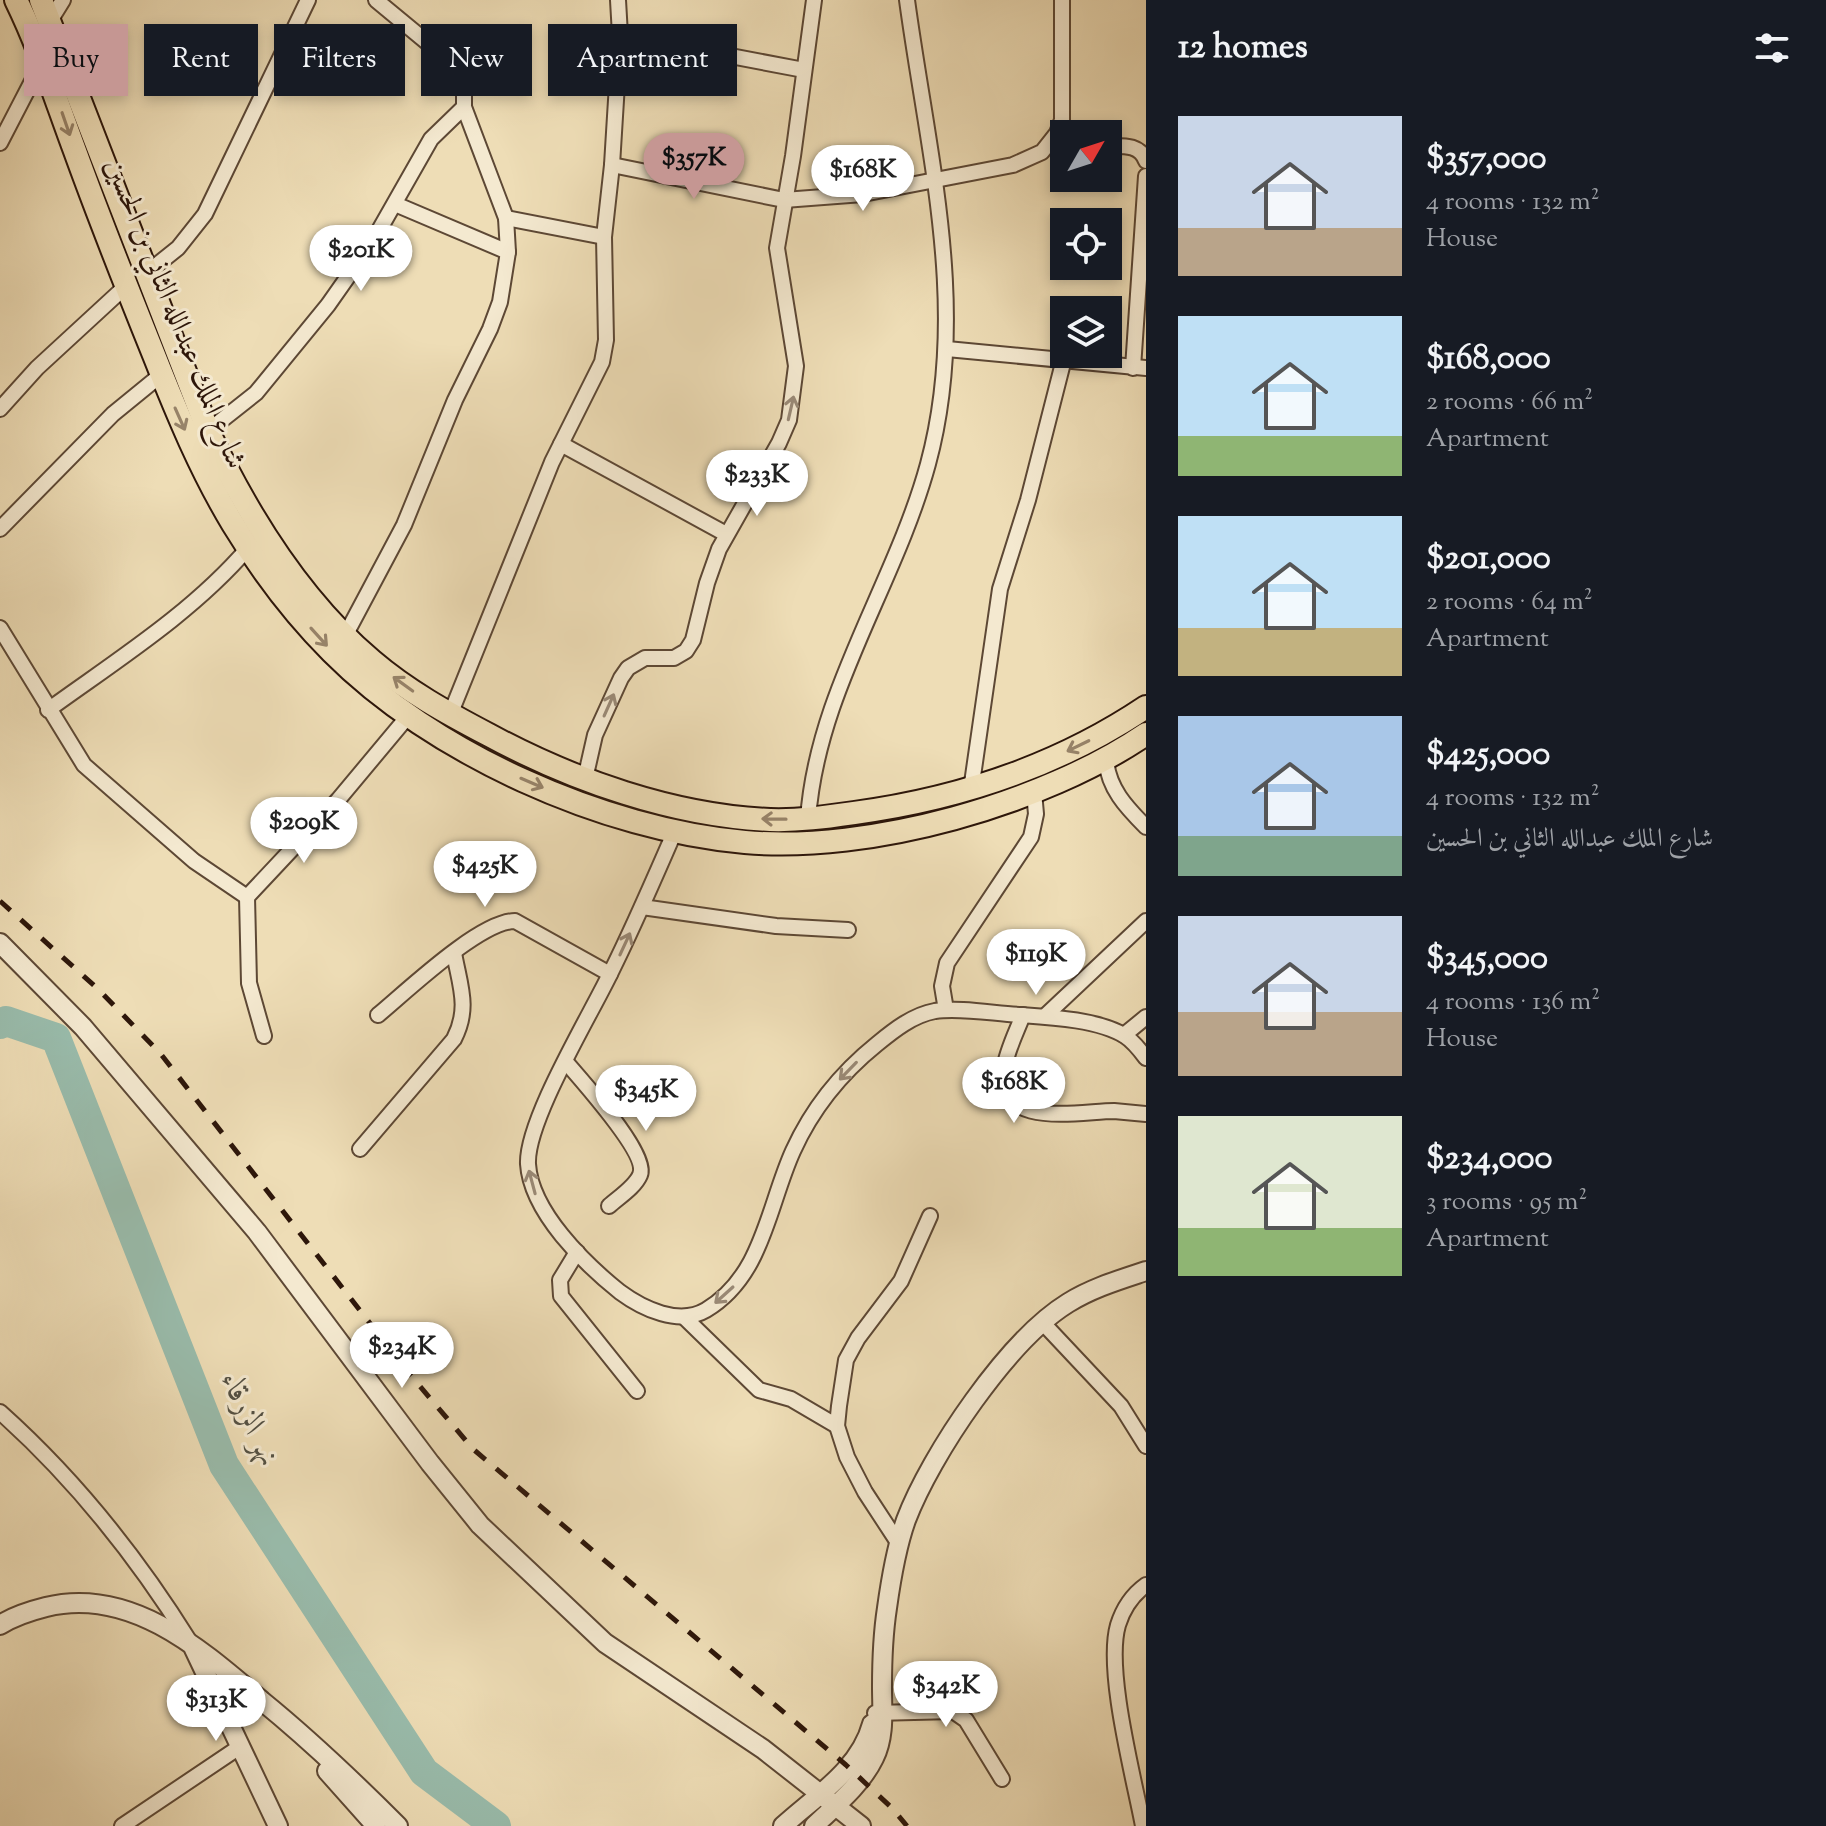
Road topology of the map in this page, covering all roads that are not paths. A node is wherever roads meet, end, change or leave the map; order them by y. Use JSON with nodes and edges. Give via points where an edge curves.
{"nodes":[{"id":1,"x":16,"y":0,"type":"edge"},
{"id":2,"x":41,"y":0,"type":"edge"},
{"id":3,"x":63,"y":0,"type":"edge"},
{"id":4,"x":308,"y":0,"type":"edge"},
{"id":5,"x":376,"y":0,"type":"edge"},
{"id":6,"x":618,"y":0,"type":"edge"},
{"id":7,"x":814,"y":0,"type":"edge"},
{"id":8,"x":907,"y":0,"type":"edge"},
{"id":9,"x":1062,"y":0,"type":"edge"},
{"id":10,"x":50,"y":21,"type":"junction"},
{"id":11,"x":27,"y":24,"type":"edge"},
{"id":12,"x":619,"y":24,"type":"edge"},
{"id":13,"x":737,"y":57,"type":"edge"},
{"id":14,"x":804,"y":70,"type":"junction"},
{"id":15,"x":24,"y":96,"type":"edge"},
{"id":16,"x":56,"y":96,"type":"edge"},
{"id":17,"x":616,"y":96,"type":"edge"},
{"id":18,"x":464,"y":107,"type":"junction"},
{"id":19,"x":1062,"y":120,"type":"edge"},
{"id":20,"x":0,"y":143,"type":"edge"},
{"id":21,"x":1122,"y":147,"type":"edge"},
{"id":22,"x":1050,"y":148,"type":"edge"},
{"id":23,"x":1146,"y":161,"type":"edge"},
{"id":24,"x":612,"y":165,"type":"junction"},
{"id":25,"x":1146,"y":176,"type":"edge"},
{"id":26,"x":935,"y":180,"type":"junction"},
{"id":27,"x":784,"y":200,"type":"junction"},
{"id":28,"x":395,"y":204,"type":"junction"},
{"id":29,"x":506,"y":218,"type":"junction"},
{"id":30,"x":604,"y":237,"type":"junction"},
{"id":31,"x":508,"y":252,"type":"junction"},
{"id":32,"x":148,"y":272,"type":"junction"},
{"id":33,"x":126,"y":286,"type":"junction"},
{"id":34,"x":947,"y":349,"type":"junction"},
{"id":35,"x":1050,"y":358,"type":"edge"},
{"id":36,"x":1062,"y":368,"type":"edge"},
{"id":37,"x":1140,"y":368,"type":"edge"},
{"id":38,"x":162,"y":374,"type":"junction"},
{"id":39,"x":0,"y":409,"type":"edge"},
{"id":40,"x":208,"y":431,"type":"junction"},
{"id":41,"x":561,"y":444,"type":"junction"},
{"id":42,"x":0,"y":529,"type":"edge"},
{"id":43,"x":726,"y":534,"type":"junction"},
{"id":44,"x":248,"y":548,"type":"junction"},
{"id":45,"x":0,"y":628,"type":"edge"},
{"id":46,"x":345,"y":636,"type":"junction"},
{"id":47,"x":1146,"y":707,"type":"edge"},
{"id":48,"x":48,"y":710,"type":"junction"},
{"id":49,"x":409,"y":715,"type":"junction"},
{"id":50,"x":450,"y":715,"type":"junction"},
{"id":51,"x":1146,"y":734,"type":"edge"},
{"id":52,"x":1106,"y":759,"type":"junction"},
{"id":53,"x":585,"y":779,"type":"junction"},
{"id":54,"x":971,"y":790,"type":"junction"},
{"id":55,"x":1034,"y":792,"type":"junction"},
{"id":56,"x":714,"y":813,"type":"junction"},
{"id":57,"x":808,"y":819,"type":"junction"},
{"id":58,"x":1146,"y":827,"type":"edge"},
{"id":59,"x":675,"y":831,"type":"junction"},
{"id":60,"x":711,"y":838,"type":"junction"},
{"id":61,"x":247,"y":897,"type":"junction"},
{"id":62,"x":642,"y":907,"type":"junction"},
{"id":63,"x":1146,"y":921,"type":"edge"},
{"id":64,"x":848,"y":930,"type":"dead end"},
{"id":65,"x":0,"y":943,"type":"edge"},
{"id":66,"x":454,"y":953,"type":"junction"},
{"id":67,"x":610,"y":974,"type":"junction"},
{"id":68,"x":946,"y":1010,"type":"junction"},
{"id":69,"x":378,"y":1015,"type":"dead end"},
{"id":70,"x":1023,"y":1015,"type":"junction"},
{"id":71,"x":1045,"y":1016,"type":"junction"},
{"id":72,"x":1146,"y":1017,"type":"edge"},
{"id":73,"x":1124,"y":1035,"type":"junction"},
{"id":74,"x":264,"y":1036,"type":"dead end"},
{"id":75,"x":1146,"y":1058,"type":"edge"},
{"id":76,"x":566,"y":1062,"type":"junction"},
{"id":77,"x":1146,"y":1114,"type":"edge"},
{"id":78,"x":360,"y":1149,"type":"dead end"},
{"id":79,"x":609,"y":1206,"type":"dead end"},
{"id":80,"x":930,"y":1216,"type":"dead end"},
{"id":81,"x":577,"y":1252,"type":"junction"},
{"id":82,"x":1146,"y":1271,"type":"edge"},
{"id":83,"x":684,"y":1317,"type":"junction"},
{"id":84,"x":1043,"y":1323,"type":"junction"},
{"id":85,"x":637,"y":1391,"type":"dead end"},
{"id":86,"x":0,"y":1412,"type":"edge"},
{"id":87,"x":837,"y":1426,"type":"junction"},
{"id":88,"x":1145,"y":1444,"type":"edge"},
{"id":89,"x":899,"y":1544,"type":"junction"},
{"id":90,"x":1146,"y":1585,"type":"edge"},
{"id":91,"x":2,"y":1618,"type":"edge"},
{"id":92,"x":191,"y":1643,"type":"junction"},
{"id":93,"x":879,"y":1714,"type":"junction"},
{"id":94,"x":285,"y":1720,"type":"junction"},
{"id":95,"x":241,"y":1746,"type":"junction"},
{"id":96,"x":1002,"y":1779,"type":"dead end"},
{"id":97,"x":1140,"y":1782,"type":"edge"},
{"id":98,"x":821,"y":1792,"type":"junction"},
{"id":99,"x":836,"y":1805,"type":"junction"},
{"id":100,"x":122,"y":1826,"type":"edge"},
{"id":101,"x":278,"y":1826,"type":"edge"},
{"id":102,"x":376,"y":1826,"type":"edge"},
{"id":103,"x":398,"y":1826,"type":"edge"},
{"id":104,"x":783,"y":1826,"type":"edge"},
{"id":105,"x":814,"y":1826,"type":"edge"},
{"id":106,"x":861,"y":1826,"type":"edge"},
{"id":107,"x":1143,"y":1826,"type":"edge"}],
"edges":[{"from":1,"to":11,"type":"main road","name":"شارع الملك عبدالله الثاني بن الحسين"},
{"from":2,"to":10,"type":"main road","name":"شارع الملك عبدالله الثاني بن الحسين"},
{"from":3,"to":10,"type":"street"},
{"from":4,"to":32,"type":"street","via":[[205,214],[178,248]]},
{"from":5,"to":18,"type":"street","via":[[453,68],[464,87]]},
{"from":6,"to":12,"type":"street"},
{"from":7,"to":14,"type":"street"},
{"from":8,"to":26,"type":"street"},
{"from":9,"to":19,"type":"street"},
{"from":10,"to":32,"type":"main road","name":"شارع الملك عبدالله الثاني بن الحسين"},
{"from":13,"to":14,"type":"street"},
{"from":14,"to":27,"type":"street"},
{"from":15,"to":20,"type":"street"},
{"from":16,"to":33,"type":"main road","name":"شارع الملك عبدالله الثاني بن الحسين","one_way":true},
{"from":17,"to":24,"type":"street"},
{"from":18,"to":28,"type":"street","via":[[431,139]]},
{"from":18,"to":29,"type":"street"},
{"from":21,"to":23,"type":"street","via":[[1134,148]]},
{"from":22,"to":26,"type":"street","via":[[1013,165]]},
{"from":24,"to":27,"type":"street"},
{"from":24,"to":30,"type":"street"},
{"from":25,"to":37,"type":"street"},
{"from":26,"to":27,"type":"street","via":[[863,194]]},
{"from":26,"to":34,"type":"street"},
{"from":43,"to":27,"type":"street","one_way":true,"via":[[779,443],[794,394],[794,338],[777,248]]},
{"from":28,"to":31,"type":"street"},
{"from":28,"to":40,"type":"street","via":[[344,284],[275,371],[247,402]]},
{"from":29,"to":30,"type":"street"},
{"from":29,"to":31,"type":"street"},
{"from":30,"to":41,"type":"street","via":[[602,362]]},
{"from":31,"to":46,"type":"street","via":[[490,329],[404,525]]},
{"from":32,"to":40,"type":"main road","name":"شارع الملك عبدالله الثاني بن الحسين"},
{"from":33,"to":38,"type":"main road","name":"شارع الملك عبدالله الثاني بن الحسين"},
{"from":33,"to":39,"type":"street"},
{"from":34,"to":35,"type":"street"},
{"from":34,"to":57,"type":"street","via":[[927,466],[825,728]]},
{"from":36,"to":54,"type":"street","via":[[1000,589]]},
{"from":38,"to":42,"type":"street","via":[[107,419]]},
{"from":38,"to":44,"type":"main road","name":"شارع الملك عبدالله الثاني بن الحسين","one_way":true,"via":[[205,475]]},
{"from":40,"to":46,"type":"main road","name":"شارع الملك عبدالله الثاني بن الحسين","via":[[275,550]]},
{"from":41,"to":43,"type":"street"},
{"from":41,"to":50,"type":"street"},
{"from":53,"to":43,"type":"street","one_way":true,"via":[[595,735],[628,668],[645,658],[674,658],[693,640]]},
{"from":44,"to":48,"type":"street","via":[[178,615]]},
{"from":44,"to":49,"type":"main road","name":"شارع الملك عبدالله الثاني بن الحسين","one_way":true,"via":[[335,655]]},
{"from":45,"to":48,"type":"street"},
{"from":50,"to":46,"type":"main road","name":"شارع الملك عبدالله الثاني بن الحسين","one_way":true,"via":[[396,680]]},
{"from":47,"to":54,"type":"main road","name":"شارع الملك عبدالله الثاني بن الحسين","one_way":true,"via":[[1052,759]]},
{"from":48,"to":61,"type":"street","via":[[84,765],[194,861]]},
{"from":49,"to":59,"type":"main road","name":"شارع الملك عبدالله الثاني بن الحسين","one_way":true,"via":[[526,781]]},
{"from":49,"to":61,"type":"street"},
{"from":50,"to":53,"type":"main road","name":"شارع الملك عبدالله الثاني بن الحسين"},
{"from":51,"to":52,"type":"main road","name":"شارع الملك عبدالله الثاني بن الحسين"},
{"from":52,"to":55,"type":"main road","name":"شارع الملك عبدالله الثاني بن الحسين"},
{"from":52,"to":58,"type":"street","via":[[1117,796]]},
{"from":53,"to":56,"type":"main road","name":"شارع الملك عبدالله الثاني بن الحسين"},
{"from":54,"to":57,"type":"main road","name":"شارع الملك عبدالله الثاني بن الحسين"},
{"from":55,"to":60,"type":"main road","name":"شارع الملك عبدالله الثاني بن الحسين","via":[[889,832],[779,843]]},
{"from":55,"to":68,"type":"street","via":[[1031,837],[947,963],[942,986]]},
{"from":57,"to":56,"type":"main road","name":"شارع الملك عبدالله الثاني بن الحسين","one_way":true},
{"from":56,"to":60,"type":"main road"},
{"from":59,"to":60,"type":"main road","name":"شارع الملك عبدالله الثاني بن الحسين"},
{"from":59,"to":62,"type":"street"},
{"from":61,"to":74,"type":"street","via":[[249,983]]},
{"from":62,"to":64,"type":"street","via":[[776,926]]},
{"from":67,"to":62,"type":"street","one_way":true},
{"from":63,"to":71,"type":"street"},
{"from":65,"to":98,"type":"street","via":[[83,1027],[257,1232],[480,1525],[605,1643]]},
{"from":66,"to":67,"type":"street","via":[[498,924],[515,921]]},
{"from":66,"to":69,"type":"street"},
{"from":66,"to":78,"type":"street","via":[[463,1004],[460,1027]]},
{"from":67,"to":76,"type":"street"},
{"from":68,"to":70,"type":"street"},
{"from":68,"to":83,"type":"street","one_way":true,"via":[[908,1021],[866,1053],[818,1106],[795,1147],[749,1267],[703,1312]]},
{"from":70,"to":71,"type":"street"},
{"from":70,"to":77,"type":"street","via":[[1003,1072],[1014,1101],[1027,1111],[1047,1114]]},
{"from":71,"to":73,"type":"street"},
{"from":72,"to":73,"type":"street"},
{"from":73,"to":75,"type":"street"},
{"from":76,"to":79,"type":"street","via":[[642,1166],[637,1180]]},
{"from":81,"to":76,"type":"street","one_way":true,"via":[[536,1196],[528,1166],[532,1136]]},
{"from":80,"to":87,"type":"street","via":[[901,1281],[846,1360]]},
{"from":81,"to":83,"type":"street","via":[[628,1298]]},
{"from":81,"to":85,"type":"street","via":[[560,1280],[561,1296]]},
{"from":82,"to":84,"type":"street","via":[[1087,1292]]},
{"from":83,"to":87,"type":"street","via":[[759,1390],[791,1399]]},
{"from":84,"to":88,"type":"street","via":[[1121,1406]]},
{"from":84,"to":89,"type":"street","via":[[960,1423],[923,1481]]},
{"from":86,"to":92,"type":"street","via":[[86,1499],[144,1570]]},
{"from":87,"to":89,"type":"street","via":[[865,1492]]},
{"from":89,"to":93,"type":"street","via":[[886,1610]]},
{"from":90,"to":97,"type":"street","via":[[1127,1605],[1116,1647],[1119,1699]]},
{"from":91,"to":92,"type":"street","via":[[56,1605],[108,1606]]},
{"from":92,"to":94,"type":"street"},
{"from":92,"to":95,"type":"street"},
{"from":93,"to":96,"type":"street","via":[[947,1709],[961,1715]]},
{"from":93,"to":98,"type":"street","via":[[862,1752]]},
{"from":93,"to":99,"type":"street","via":[[875,1756]]},
{"from":94,"to":102,"type":"street"},
{"from":94,"to":103,"type":"street"},
{"from":95,"to":100,"type":"street"},
{"from":95,"to":101,"type":"street"},
{"from":97,"to":107,"type":"street"},
{"from":98,"to":99,"type":"street"},
{"from":98,"to":104,"type":"street"},
{"from":99,"to":105,"type":"street"},
{"from":99,"to":106,"type":"street"}]}
